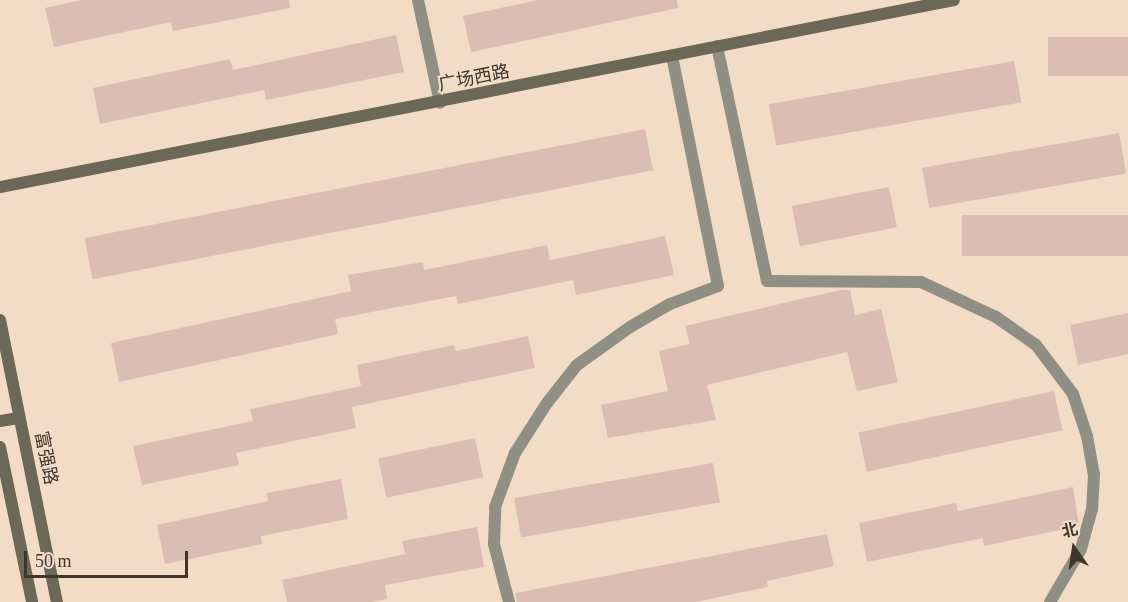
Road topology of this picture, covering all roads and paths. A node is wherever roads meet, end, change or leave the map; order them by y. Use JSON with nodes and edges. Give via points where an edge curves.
{"nodes":[{"id":1,"x":418,"y":0,"type":"edge"},
{"id":2,"x":954,"y":0,"type":"edge"},
{"id":3,"x":717,"y":46,"type":"junction"},
{"id":4,"x":672,"y":56,"type":"junction"},
{"id":5,"x":440,"y":103,"type":"junction"},
{"id":6,"x":0,"y":187,"type":"edge"},
{"id":7,"x":0,"y":320,"type":"edge"},
{"id":8,"x":19,"y":417,"type":"junction"},
{"id":9,"x":0,"y":421,"type":"edge"},
{"id":10,"x":0,"y":447,"type":"edge"},
{"id":11,"x":32,"y":602,"type":"edge"},
{"id":12,"x":57,"y":602,"type":"edge"},
{"id":13,"x":509,"y":602,"type":"edge"},
{"id":14,"x":1050,"y":602,"type":"edge"}],
"edges":[{"from":1,"to":5,"type":"street"},
{"from":2,"to":3,"type":"main road","name":"广场西路"},
{"from":3,"to":4,"type":"main road","name":"广场西路"},
{"from":3,"to":14,"type":"street","via":[[766,281],[921,282],[996,317],[1036,345],[1073,394],[1092,464],[1092,508],[1081,549]]},
{"from":4,"to":5,"type":"main road","name":"广场西路"},
{"from":4,"to":13,"type":"street","via":[[718,286],[670,304],[630,327],[577,365],[547,403],[515,453],[495,507],[494,544],[500,583]]},
{"from":5,"to":6,"type":"main road","name":"广场西路"},
{"from":7,"to":8,"type":"main road","name":"富强路"},
{"from":8,"to":9,"type":"main road"},
{"from":8,"to":12,"type":"main road","name":"富强路"},
{"from":10,"to":11,"type":"main road"}]}
